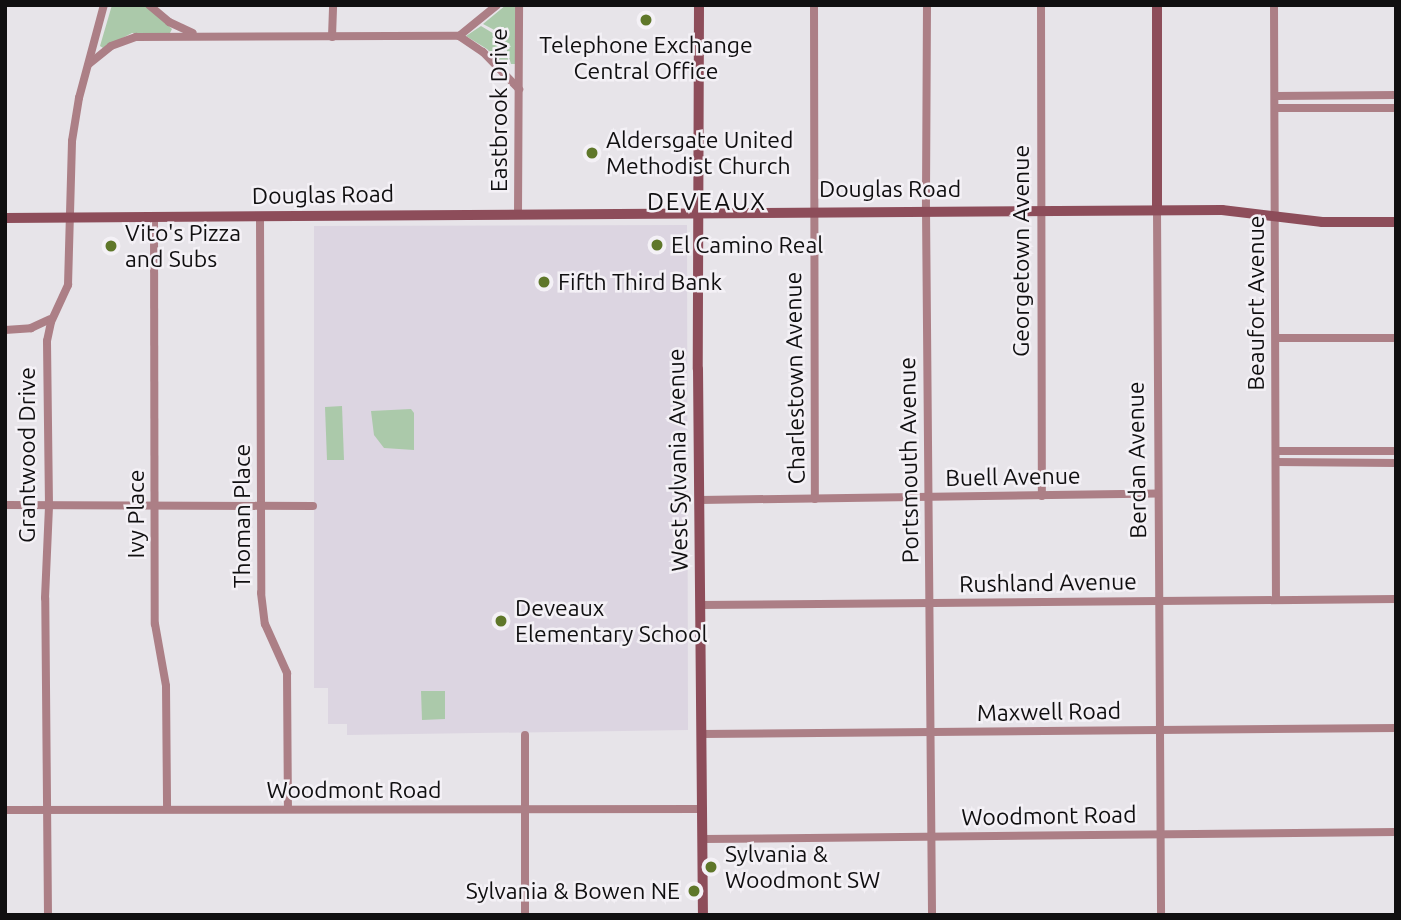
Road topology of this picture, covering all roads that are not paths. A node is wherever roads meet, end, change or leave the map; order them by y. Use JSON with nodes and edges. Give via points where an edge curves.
{"nodes":[{"id":1,"x":104,"y":5,"type":"edge"},
{"id":2,"x":149,"y":5,"type":"edge"},
{"id":3,"x":332,"y":5,"type":"edge"},
{"id":4,"x":497,"y":5,"type":"edge"},
{"id":5,"x":519,"y":5,"type":"edge"},
{"id":6,"x":699,"y":5,"type":"edge"},
{"id":7,"x":814,"y":5,"type":"edge"},
{"id":8,"x":927,"y":5,"type":"edge"},
{"id":9,"x":1041,"y":5,"type":"edge"},
{"id":10,"x":1157,"y":5,"type":"edge"},
{"id":11,"x":1274,"y":5,"type":"edge"},
{"id":12,"x":209,"y":36,"type":"junction"},
{"id":13,"x":459,"y":36,"type":"junction"},
{"id":14,"x":332,"y":37,"type":"junction"},
{"id":15,"x":87,"y":66,"type":"junction"},
{"id":16,"x":519,"y":89,"type":"junction"},
{"id":17,"x":1396,"y":95,"type":"edge"},
{"id":18,"x":1276,"y":96,"type":"junction"},
{"id":19,"x":1276,"y":108,"type":"junction"},
{"id":20,"x":1396,"y":108,"type":"edge"},
{"id":21,"x":926,"y":209,"type":"junction"},
{"id":22,"x":1040,"y":210,"type":"junction"},
{"id":23,"x":1157,"y":210,"type":"junction"},
{"id":24,"x":812,"y":211,"type":"junction"},
{"id":25,"x":699,"y":212,"type":"junction"},
{"id":26,"x":518,"y":214,"type":"junction"},
{"id":27,"x":1275,"y":215,"type":"junction"},
{"id":28,"x":260,"y":217,"type":"junction"},
{"id":29,"x":5,"y":218,"type":"edge"},
{"id":30,"x":70,"y":218,"type":"junction"},
{"id":31,"x":154,"y":218,"type":"junction"},
{"id":32,"x":1396,"y":222,"type":"edge"},
{"id":33,"x":53,"y":317,"type":"junction"},
{"id":34,"x":5,"y":330,"type":"edge"},
{"id":35,"x":1276,"y":338,"type":"junction"},
{"id":36,"x":1396,"y":338,"type":"edge"},
{"id":37,"x":1276,"y":450,"type":"junction"},
{"id":38,"x":1396,"y":451,"type":"edge"},
{"id":39,"x":1276,"y":462,"type":"junction"},
{"id":40,"x":1396,"y":463,"type":"edge"},
{"id":41,"x":1158,"y":494,"type":"junction"},
{"id":42,"x":1042,"y":496,"type":"junction"},
{"id":43,"x":928,"y":497,"type":"junction"},
{"id":44,"x":815,"y":499,"type":"junction"},
{"id":45,"x":700,"y":500,"type":"junction"},
{"id":46,"x":5,"y":505,"type":"edge"},
{"id":47,"x":155,"y":505,"type":"junction"},
{"id":48,"x":49,"y":506,"type":"junction"},
{"id":49,"x":261,"y":506,"type":"junction"},
{"id":50,"x":313,"y":506,"type":"dead end"},
{"id":51,"x":1396,"y":598,"type":"edge"},
{"id":52,"x":1276,"y":600,"type":"junction"},
{"id":53,"x":1161,"y":601,"type":"junction"},
{"id":54,"x":929,"y":603,"type":"junction"},
{"id":55,"x":701,"y":605,"type":"junction"},
{"id":56,"x":1396,"y":728,"type":"edge"},
{"id":57,"x":1161,"y":730,"type":"junction"},
{"id":58,"x":931,"y":732,"type":"junction"},
{"id":59,"x":702,"y":734,"type":"junction"},
{"id":60,"x":525,"y":735,"type":"dead end"},
{"id":61,"x":167,"y":809,"type":"junction"},
{"id":62,"x":288,"y":809,"type":"junction"},
{"id":63,"x":525,"y":809,"type":"junction"},
{"id":64,"x":703,"y":809,"type":"junction"},
{"id":65,"x":5,"y":810,"type":"edge"},
{"id":66,"x":48,"y":810,"type":"junction"},
{"id":67,"x":1396,"y":832,"type":"edge"},
{"id":68,"x":1161,"y":835,"type":"junction"},
{"id":69,"x":932,"y":837,"type":"junction"},
{"id":70,"x":703,"y":839,"type":"junction"},
{"id":71,"x":48,"y":915,"type":"edge"},
{"id":72,"x":525,"y":915,"type":"edge"},
{"id":73,"x":703,"y":915,"type":"edge"},
{"id":74,"x":932,"y":915,"type":"edge"},
{"id":75,"x":1161,"y":915,"type":"edge"}],
"edges":[{"from":1,"to":15,"type":"street","name":"Grantwood Drive"},
{"from":2,"to":12,"type":"street","via":[[176,27]]},
{"from":3,"to":14,"type":"street"},
{"from":4,"to":13,"type":"street"},
{"from":5,"to":16,"type":"street","name":"Eastbrook Drive"},
{"from":6,"to":25,"type":"street","name":"West Sylvania Avenue"},
{"from":7,"to":24,"type":"street","name":"Charlestown Avenue"},
{"from":8,"to":21,"type":"street","name":"Portsmouth Avenue"},
{"from":9,"to":22,"type":"street","name":"Georgetown Avenue"},
{"from":10,"to":23,"type":"street","name":"Berdan Avenue"},
{"from":11,"to":18,"type":"street","name":"Beaufort Avenue"},
{"from":12,"to":14,"type":"street"},
{"from":12,"to":15,"type":"street","via":[[129,38],[104,50]]},
{"from":13,"to":14,"type":"street"},
{"from":13,"to":16,"type":"street","via":[[483,52]]},
{"from":15,"to":30,"type":"street","name":"Grantwood Drive","via":[[72,141]]},
{"from":16,"to":26,"type":"street","name":"Eastbrook Drive"},
{"from":17,"to":18,"type":"street"},
{"from":18,"to":19,"type":"street","name":"Beaufort Avenue"},
{"from":19,"to":20,"type":"street"},
{"from":19,"to":27,"type":"street","name":"Beaufort Avenue"},
{"from":21,"to":22,"type":"street","name":"Douglas Road"},
{"from":21,"to":24,"type":"street","name":"Douglas Road"},
{"from":21,"to":43,"type":"street","name":"Portsmouth Avenue"},
{"from":22,"to":23,"type":"street","name":"Douglas Road"},
{"from":22,"to":42,"type":"street","name":"Georgetown Avenue"},
{"from":23,"to":27,"type":"street","name":"Douglas Road"},
{"from":23,"to":41,"type":"street","name":"Berdan Avenue"},
{"from":24,"to":25,"type":"street","name":"Douglas Road"},
{"from":24,"to":44,"type":"street","name":"Charlestown Avenue"},
{"from":25,"to":26,"type":"street","name":"Douglas Road"},
{"from":25,"to":45,"type":"street","name":"West Sylvania Avenue"},
{"from":26,"to":28,"type":"street","name":"Douglas Road"},
{"from":27,"to":32,"type":"street","name":"Douglas Road","via":[[1322,222]]},
{"from":27,"to":35,"type":"street","name":"Beaufort Avenue"},
{"from":28,"to":31,"type":"street","name":"Douglas Road"},
{"from":28,"to":49,"type":"street","name":"Thoman Place"},
{"from":29,"to":30,"type":"street","name":"Douglas Road"},
{"from":30,"to":31,"type":"street","name":"Douglas Road"},
{"from":30,"to":33,"type":"street","name":"Grantwood Drive","via":[[69,278]]},
{"from":31,"to":47,"type":"street","name":"Ivy Place"},
{"from":33,"to":34,"type":"street","via":[[36,327]]},
{"from":33,"to":48,"type":"street","name":"Grantwood Drive","via":[[47,341]]},
{"from":35,"to":36,"type":"street"},
{"from":35,"to":37,"type":"street","name":"Beaufort Avenue"},
{"from":37,"to":38,"type":"street"},
{"from":37,"to":39,"type":"street","name":"Beaufort Avenue"},
{"from":39,"to":40,"type":"street"},
{"from":39,"to":52,"type":"street","name":"Beaufort Avenue"},
{"from":41,"to":42,"type":"street","name":"Buell Avenue"},
{"from":41,"to":53,"type":"street","name":"Berdan Avenue"},
{"from":42,"to":43,"type":"street","name":"Buell Avenue"},
{"from":43,"to":44,"type":"street","name":"Buell Avenue"},
{"from":43,"to":54,"type":"street","name":"Portsmouth Avenue"},
{"from":44,"to":45,"type":"street","name":"Buell Avenue"},
{"from":45,"to":55,"type":"street","name":"West Sylvania Avenue"},
{"from":46,"to":48,"type":"street"},
{"from":47,"to":48,"type":"street"},
{"from":47,"to":49,"type":"street"},
{"from":47,"to":61,"type":"street","name":"Ivy Place","via":[[155,624],[166,686]]},
{"from":48,"to":66,"type":"street","name":"Grantwood Drive","via":[[45,598]]},
{"from":49,"to":50,"type":"street"},
{"from":49,"to":62,"type":"street","name":"Thoman Place","via":[[265,624],[287,673]]},
{"from":51,"to":52,"type":"street","name":"Rushland Avenue"},
{"from":52,"to":53,"type":"street","name":"Rushland Avenue"},
{"from":53,"to":54,"type":"street","name":"Rushland Avenue"},
{"from":53,"to":57,"type":"street","name":"Berdan Avenue"},
{"from":54,"to":55,"type":"street","name":"Rushland Avenue"},
{"from":54,"to":58,"type":"street","name":"Portsmouth Avenue"},
{"from":55,"to":59,"type":"street","name":"West Sylvania Avenue"},
{"from":56,"to":57,"type":"street","name":"Maxwell Road"},
{"from":57,"to":58,"type":"street","name":"Maxwell Road"},
{"from":57,"to":68,"type":"street","name":"Berdan Avenue"},
{"from":58,"to":59,"type":"street","name":"Maxwell Road"},
{"from":58,"to":69,"type":"street","name":"Portsmouth Avenue"},
{"from":59,"to":64,"type":"street","name":"West Sylvania Avenue"},
{"from":60,"to":63,"type":"street"},
{"from":61,"to":62,"type":"street","name":"Woodmont Road"},
{"from":61,"to":66,"type":"street","name":"Woodmont Road"},
{"from":62,"to":63,"type":"street","name":"Woodmont Road"},
{"from":63,"to":64,"type":"street","name":"Woodmont Road"},
{"from":63,"to":72,"type":"street"},
{"from":64,"to":70,"type":"street","name":"West Sylvania Avenue"},
{"from":65,"to":66,"type":"street","name":"Woodmont Road"},
{"from":66,"to":71,"type":"street","name":"Grantwood Drive"},
{"from":67,"to":68,"type":"street","name":"Woodmont Road"},
{"from":68,"to":69,"type":"street","name":"Woodmont Road"},
{"from":68,"to":75,"type":"street","name":"Berdan Avenue"},
{"from":69,"to":70,"type":"street","name":"Woodmont Road"},
{"from":69,"to":74,"type":"street","name":"Portsmouth Avenue"},
{"from":70,"to":73,"type":"street","name":"West Sylvania Avenue"}]}
